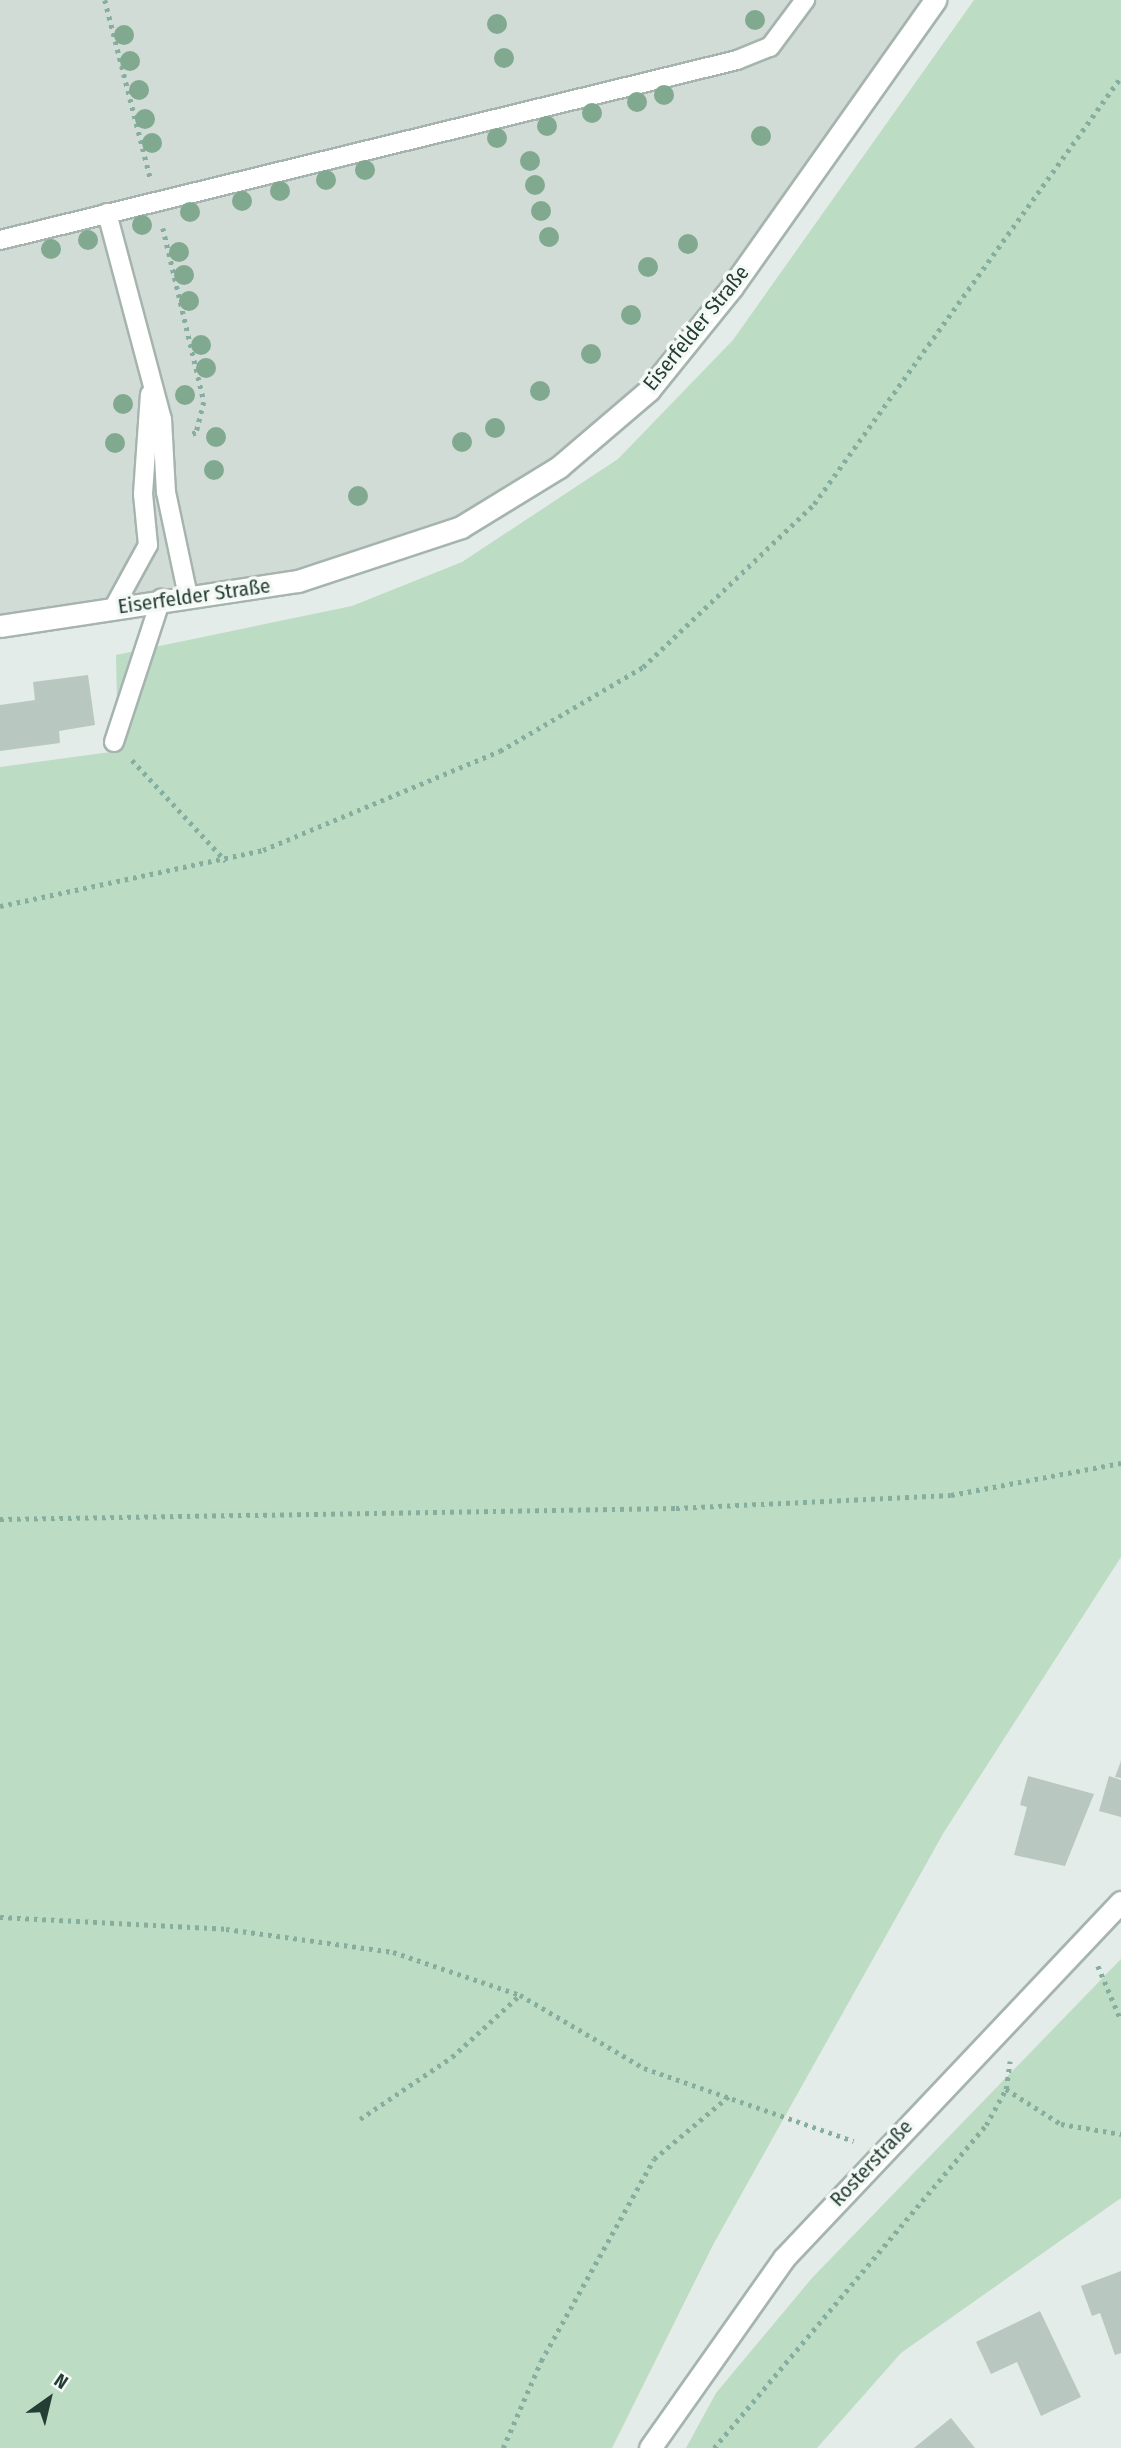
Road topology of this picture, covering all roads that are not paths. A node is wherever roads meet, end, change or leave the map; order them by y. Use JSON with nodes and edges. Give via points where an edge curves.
{"nodes":[{"id":1,"x":805,"y":0,"type":"edge"},
{"id":2,"x":935,"y":0,"type":"edge"},
{"id":3,"x":107,"y":213,"type":"junction"},
{"id":4,"x":0,"y":240,"type":"edge"},
{"id":5,"x":150,"y":387,"type":"junction"},
{"id":6,"x":188,"y":596,"type":"junction"},
{"id":7,"x":161,"y":599,"type":"junction"},
{"id":8,"x":114,"y":607,"type":"junction"},
{"id":9,"x":0,"y":626,"type":"edge"},
{"id":10,"x":114,"y":742,"type":"road end"},
{"id":11,"x":1121,"y":1902,"type":"edge"},
{"id":12,"x":650,"y":2448,"type":"edge"}],
"edges":[{"from":1,"to":3,"type":"lane","via":[[769,47],[737,60]]},
{"from":2,"to":6,"type":"main road","name":"Eiserfelder Straße","via":[[699,328],[649,390],[559,467],[461,527],[298,581]]},
{"from":3,"to":4,"type":"lane"},
{"from":3,"to":5,"type":"lane"},
{"from":5,"to":6,"type":"lane","via":[[162,419],[166,492]]},
{"from":5,"to":8,"type":"lane","via":[[143,494],[148,545]]},
{"from":6,"to":7,"type":"main road","name":"Eiserfelder Straße"},
{"from":7,"to":8,"type":"main road","name":"Eiserfelder Straße"},
{"from":7,"to":10,"type":"lane"},
{"from":8,"to":9,"type":"main road","name":"Eiserfelder Straße"},
{"from":11,"to":12,"type":"main road","name":"Rosterstraße","via":[[784,2258]]}]}
